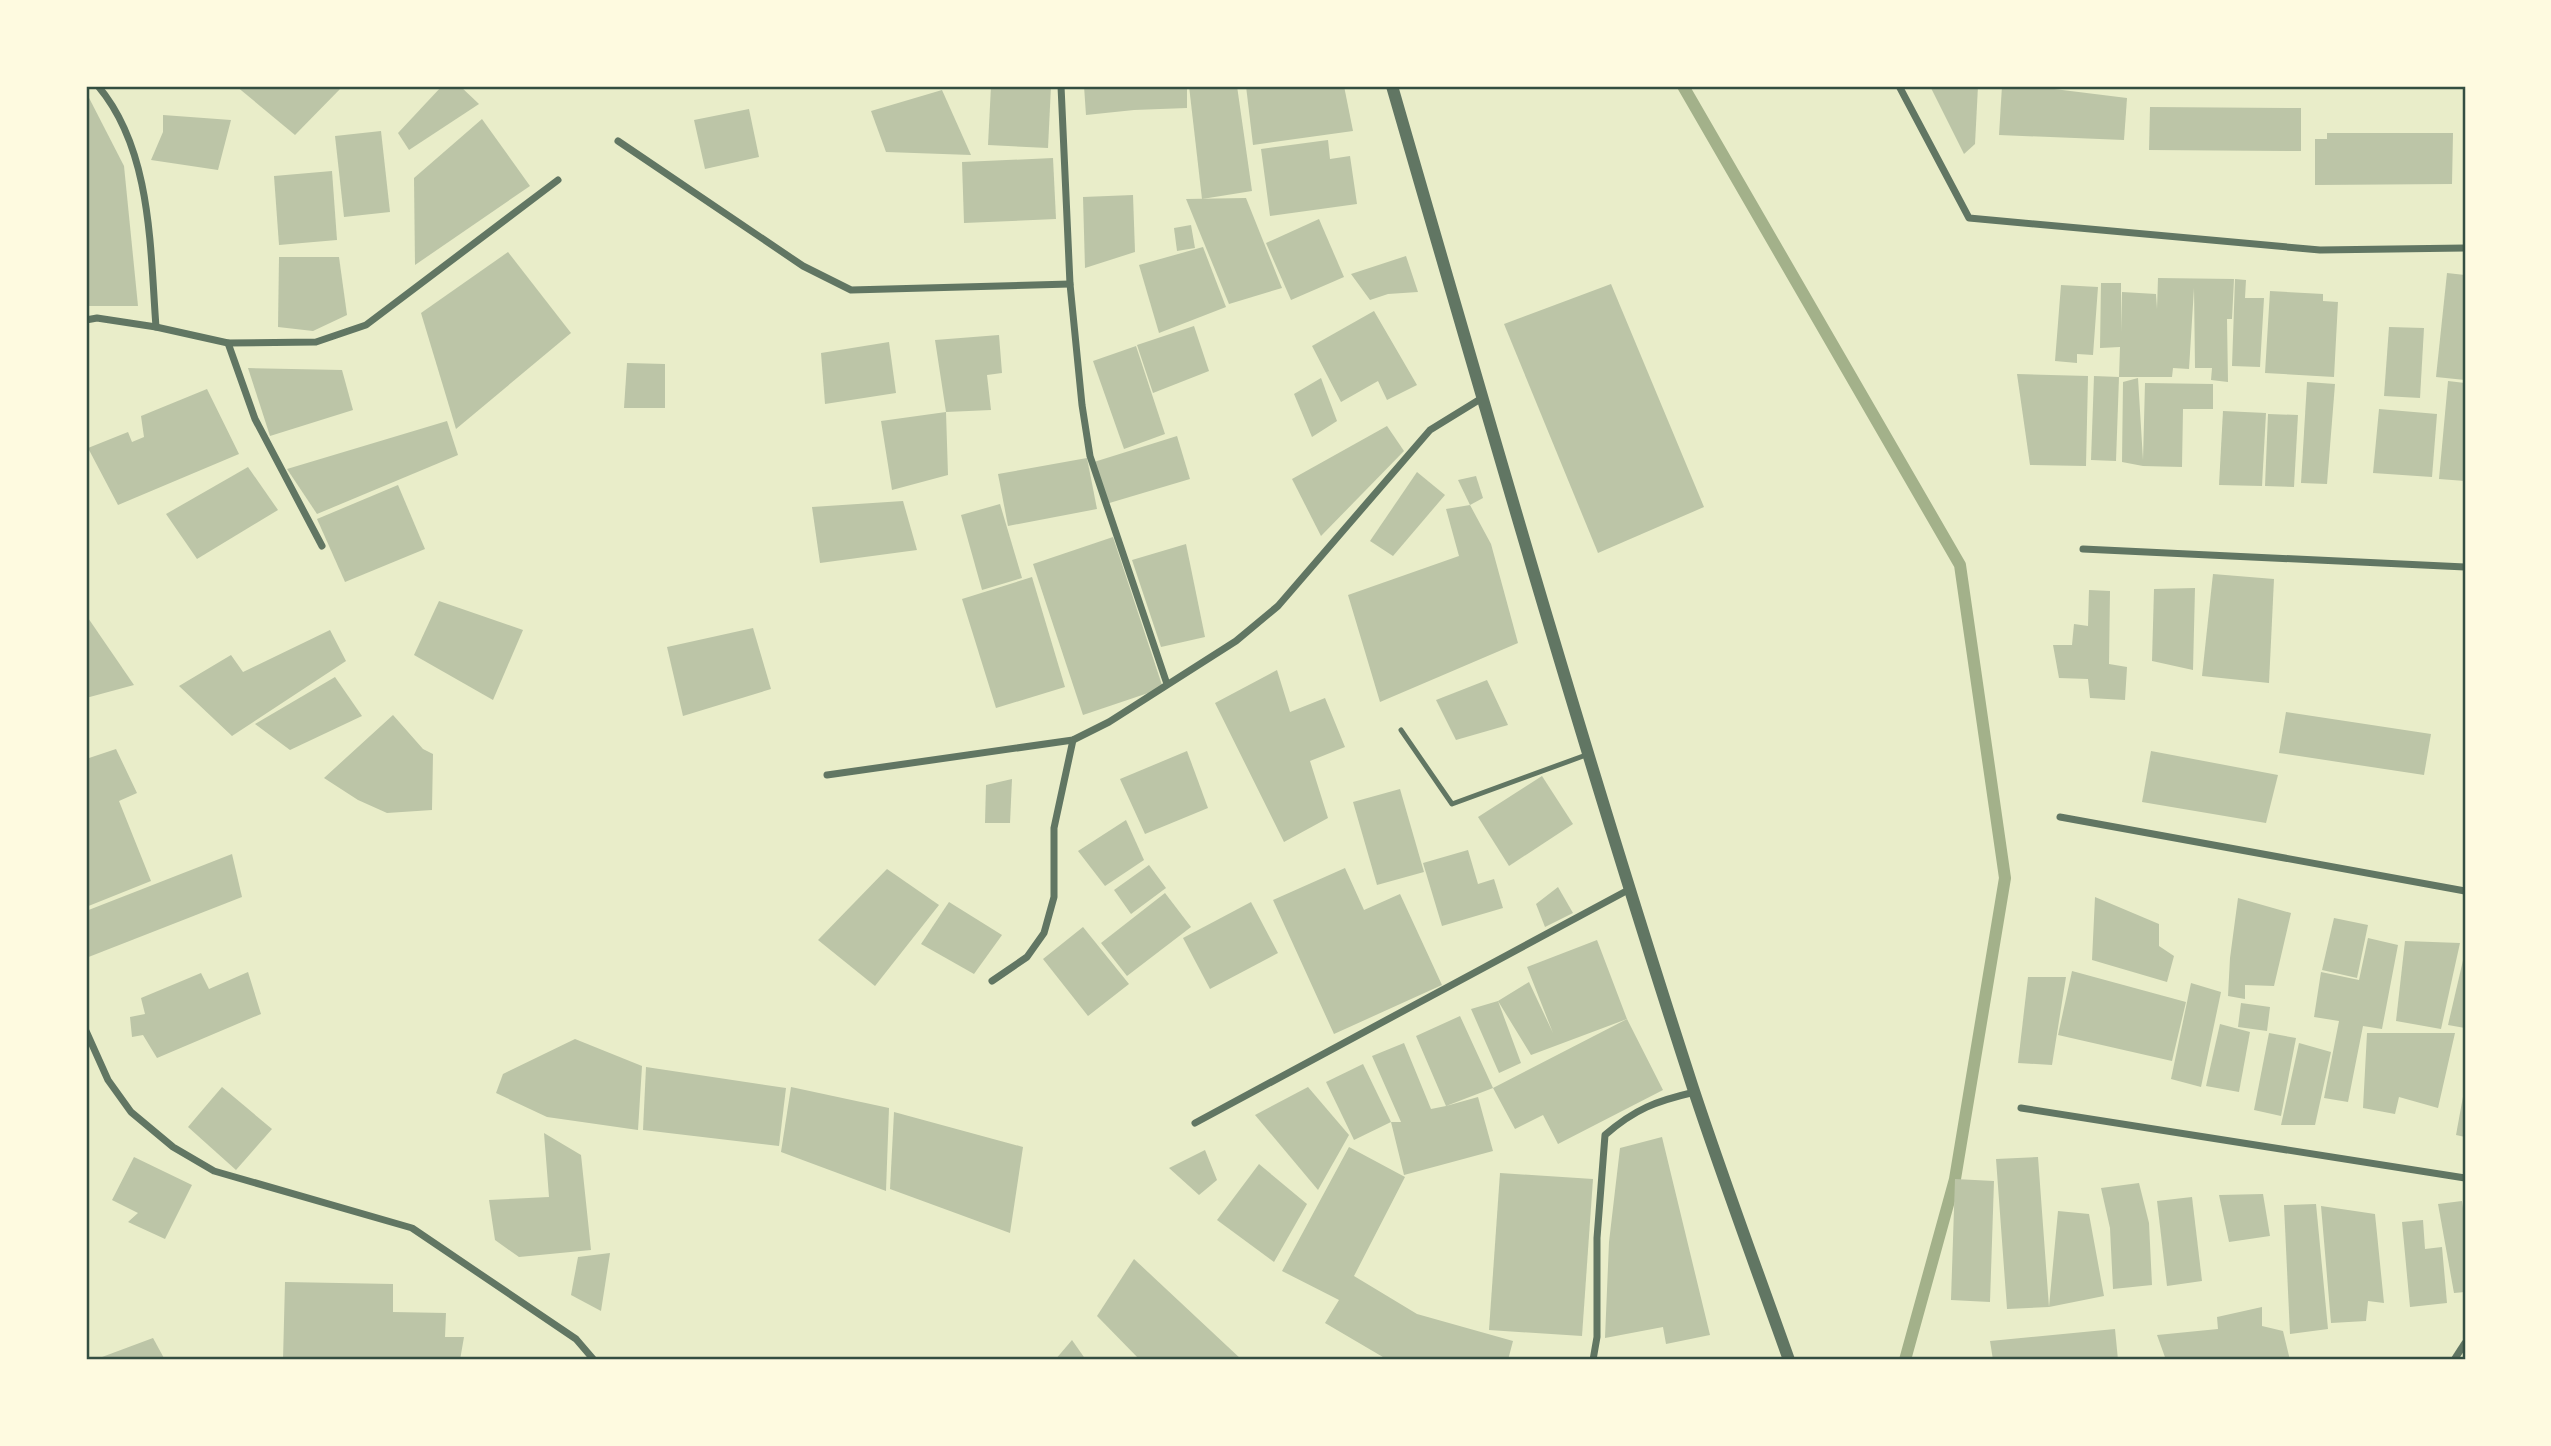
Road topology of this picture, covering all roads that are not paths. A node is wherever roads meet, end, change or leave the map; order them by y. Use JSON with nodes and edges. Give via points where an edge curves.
{"nodes":[{"id":1,"x":98,"y":86,"type":"edge"},
{"id":2,"x":1061,"y":86,"type":"edge"},
{"id":3,"x":1392,"y":86,"type":"edge"},
{"id":4,"x":1899,"y":86,"type":"edge"},
{"id":5,"x":618,"y":141,"type":"dead end"},
{"id":6,"x":558,"y":180,"type":"dead end"},
{"id":7,"x":2465,"y":248,"type":"edge"},
{"id":8,"x":1070,"y":284,"type":"junction"},
{"id":9,"x":86,"y":320,"type":"edge"},
{"id":10,"x":156,"y":327,"type":"junction"},
{"id":11,"x":228,"y":343,"type":"junction"},
{"id":12,"x":1482,"y":398,"type":"junction"},
{"id":13,"x":322,"y":546,"type":"dead end"},
{"id":14,"x":2083,"y":549,"type":"dead end"},
{"id":15,"x":2465,"y":567,"type":"edge"},
{"id":16,"x":1167,"y":684,"type":"junction"},
{"id":17,"x":1401,"y":730,"type":"dead end"},
{"id":18,"x":1073,"y":740,"type":"junction"},
{"id":19,"x":1589,"y":754,"type":"junction"},
{"id":20,"x":827,"y":775,"type":"dead end"},
{"id":21,"x":2060,"y":817,"type":"dead end"},
{"id":22,"x":1630,"y":889,"type":"junction"},
{"id":23,"x":2465,"y":891,"type":"edge"},
{"id":24,"x":992,"y":981,"type":"dead end"},
{"id":25,"x":86,"y":1031,"type":"edge"},
{"id":26,"x":88,"y":1047,"type":"edge"},
{"id":27,"x":1695,"y":1092,"type":"junction"},
{"id":28,"x":2021,"y":1108,"type":"dead end"},
{"id":29,"x":1195,"y":1124,"type":"dead end"},
{"id":30,"x":2465,"y":1178,"type":"edge"},
{"id":31,"x":2465,"y":1343,"type":"edge"},
{"id":32,"x":594,"y":1360,"type":"edge"},
{"id":33,"x":1593,"y":1360,"type":"edge"},
{"id":34,"x":1789,"y":1360,"type":"edge"},
{"id":35,"x":2454,"y":1360,"type":"edge"}],
"edges":[{"from":1,"to":10,"type":"street","via":[[108,97],[135,154],[148,218]]},
{"from":2,"to":8,"type":"street"},
{"from":3,"to":12,"type":"street"},
{"from":4,"to":7,"type":"street","via":[[1969,218],[2320,250]]},
{"from":5,"to":8,"type":"street","via":[[803,266],[851,290]]},
{"from":6,"to":11,"type":"street","via":[[366,325],[316,342]]},
{"from":8,"to":16,"type":"street","via":[[1091,463]]},
{"from":9,"to":10,"type":"street"},
{"from":10,"to":11,"type":"street"},
{"from":11,"to":13,"type":"street","via":[[255,419]]},
{"from":12,"to":16,"type":"street","via":[[1430,430],[1278,606],[1236,640]]},
{"from":12,"to":19,"type":"street"},
{"from":14,"to":15,"type":"street"},
{"from":16,"to":18,"type":"street"},
{"from":17,"to":19,"type":"lane","via":[[1452,804]]},
{"from":18,"to":20,"type":"street"},
{"from":18,"to":24,"type":"street","via":[[1054,828],[1054,897],[1044,933],[1027,957]]},
{"from":19,"to":22,"type":"street"},
{"from":21,"to":23,"type":"street"},
{"from":22,"to":27,"type":"street"},
{"from":22,"to":29,"type":"street"},
{"from":25,"to":26,"type":"street"},
{"from":26,"to":32,"type":"street","via":[[131,1112],[173,1147],[214,1171],[412,1228],[576,1339]]},
{"from":27,"to":33,"type":"street","via":[[1627,1116],[1605,1135]]},
{"from":27,"to":34,"type":"street"},
{"from":28,"to":30,"type":"street"},
{"from":31,"to":35,"type":"street"}]}
